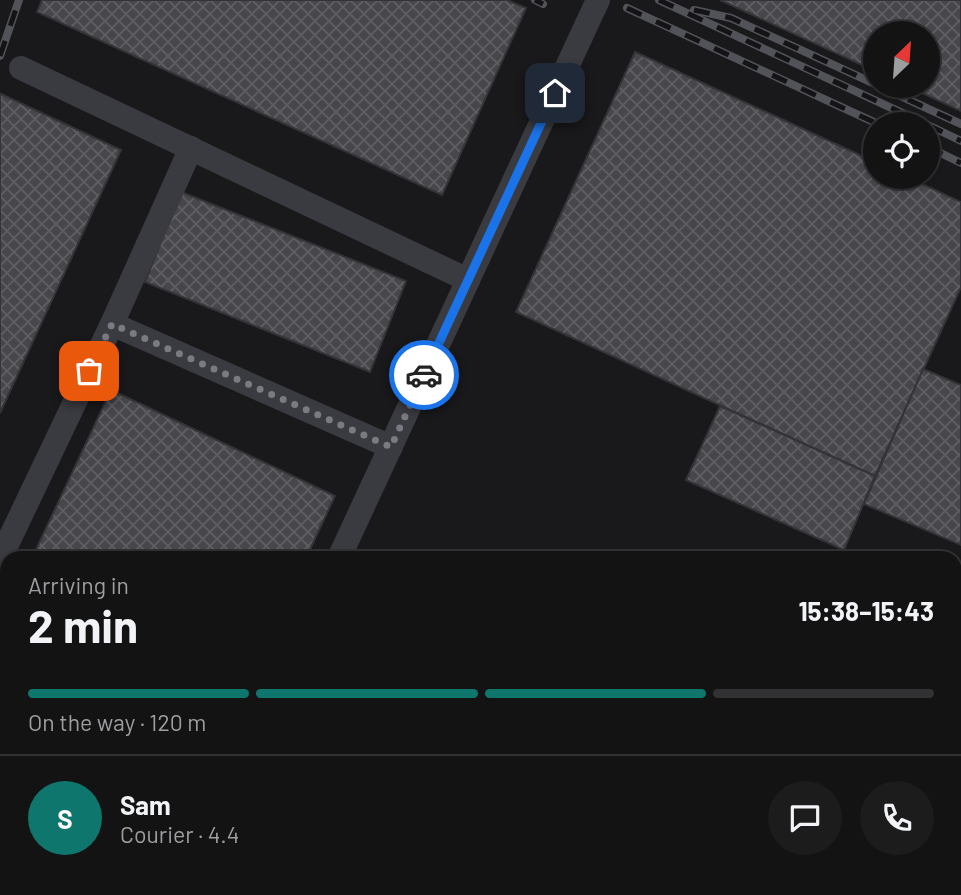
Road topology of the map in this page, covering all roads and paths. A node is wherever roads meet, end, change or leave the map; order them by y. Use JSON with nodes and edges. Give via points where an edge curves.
{"nodes":[{"id":1,"x":598,"y":0,"type":"edge"},
{"id":2,"x":21,"y":68,"type":"dead end"},
{"id":3,"x":191,"y":148,"type":"junction"},
{"id":4,"x":468,"y":280,"type":"junction"},
{"id":5,"x":112,"y":324,"type":"junction"},
{"id":6,"x":391,"y":447,"type":"junction"},
{"id":7,"x":4,"y":551,"type":"edge"},
{"id":8,"x":342,"y":551,"type":"edge"}],
"edges":[{"from":1,"to":4,"type":"street"},
{"from":2,"to":3,"type":"street"},
{"from":3,"to":4,"type":"street"},
{"from":3,"to":5,"type":"street"},
{"from":4,"to":6,"type":"street"},
{"from":5,"to":6,"type":"street"},
{"from":5,"to":7,"type":"street"},
{"from":6,"to":8,"type":"street"}]}
